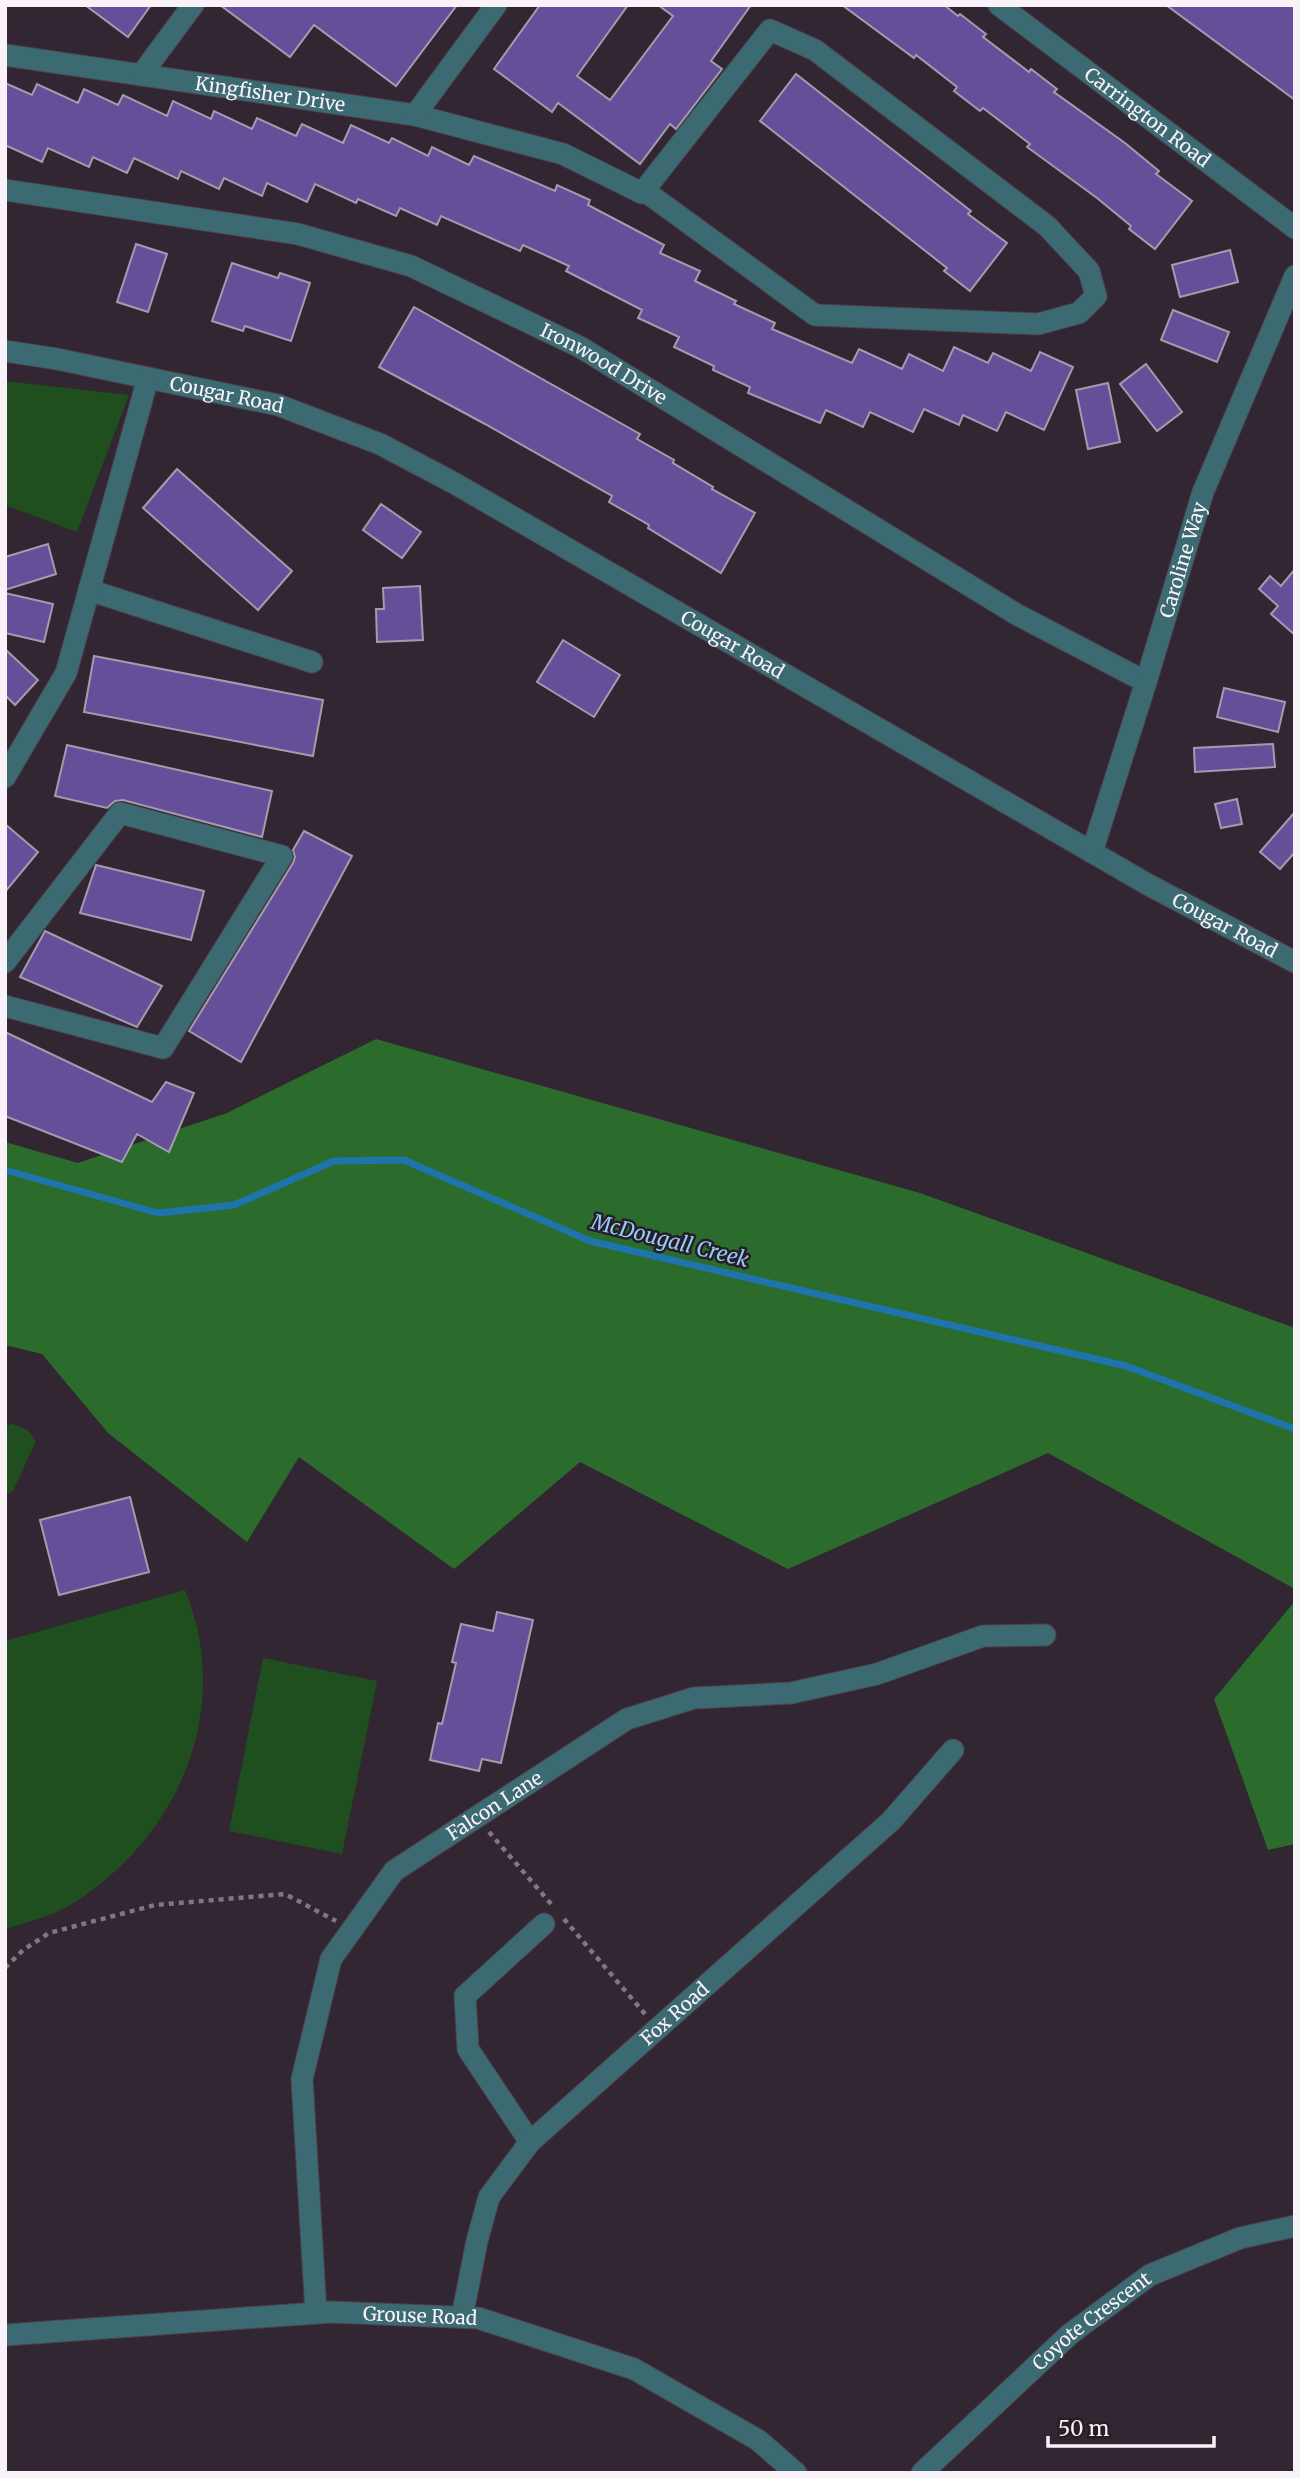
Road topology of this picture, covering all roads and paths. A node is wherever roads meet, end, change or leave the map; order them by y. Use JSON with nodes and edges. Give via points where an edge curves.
{"nodes":[{"id":1,"x":193,"y":5,"type":"edge"},
{"id":2,"x":496,"y":5,"type":"edge"},
{"id":3,"x":999,"y":5,"type":"edge"},
{"id":4,"x":5,"y":55,"type":"edge"},
{"id":5,"x":141,"y":75,"type":"junction"},
{"id":6,"x":415,"y":115,"type":"junction"},
{"id":7,"x":5,"y":190,"type":"edge"},
{"id":8,"x":646,"y":192,"type":"dead end"},
{"id":9,"x":1295,"y":228,"type":"edge"},
{"id":10,"x":1295,"y":276,"type":"edge"},
{"id":11,"x":5,"y":351,"type":"edge"},
{"id":12,"x":148,"y":378,"type":"junction"},
{"id":13,"x":89,"y":590,"type":"junction"},
{"id":14,"x":312,"y":662,"type":"dead end"},
{"id":15,"x":1146,"y":682,"type":"junction"},
{"id":16,"x":5,"y":777,"type":"edge"},
{"id":17,"x":1092,"y":852,"type":"junction"},
{"id":18,"x":5,"y":962,"type":"edge"},
{"id":19,"x":1295,"y":962,"type":"edge"},
{"id":20,"x":5,"y":1006,"type":"edge"},
{"id":21,"x":1045,"y":1635,"type":"dead end"},
{"id":22,"x":953,"y":1750,"type":"dead end"},
{"id":23,"x":544,"y":1924,"type":"dead end"},
{"id":24,"x":352,"y":1929,"type":"junction"},
{"id":25,"x":5,"y":1968,"type":"edge"},
{"id":26,"x":530,"y":2142,"type":"junction"},
{"id":27,"x":1295,"y":2226,"type":"edge"},
{"id":28,"x":316,"y":2313,"type":"junction"},
{"id":29,"x":462,"y":2317,"type":"junction"},
{"id":30,"x":5,"y":2335,"type":"edge"},
{"id":31,"x":796,"y":2473,"type":"edge"},
{"id":32,"x":922,"y":2473,"type":"edge"}],
"edges":[{"from":1,"to":5,"type":"street"},
{"from":2,"to":6,"type":"street"},
{"from":3,"to":9,"type":"street","name":"Carrington Road"},
{"from":4,"to":5,"type":"street","name":"Kingfisher Drive"},
{"from":5,"to":6,"type":"street","name":"Kingfisher Drive"},
{"from":6,"to":8,"type":"street","name":"Kingfisher Drive","via":[[564,154],[642,193],[770,30],[815,50],[1047,226],[1089,271],[1096,296],[1079,313],[1038,324],[815,315]]},
{"from":7,"to":15,"type":"street","name":"Ironwood Drive","via":[[298,234],[411,266],[580,347],[1016,614]]},
{"from":10,"to":15,"type":"street","name":"Caroline Way","via":[[1203,492]]},
{"from":11,"to":12,"type":"street","name":"Cougar Road"},
{"from":12,"to":13,"type":"street","name":"Cougar Road"},
{"from":12,"to":17,"type":"street","name":"Cougar Road","via":[[278,405],[380,444]]},
{"from":13,"to":14,"type":"street"},
{"from":13,"to":16,"type":"street","name":"Cougar Road","via":[[66,673]]},
{"from":15,"to":17,"type":"street","name":"Caroline Way"},
{"from":17,"to":19,"type":"street","name":"Cougar Road"},
{"from":18,"to":20,"type":"street","via":[[120,813],[282,856],[163,1048]]},
{"from":21,"to":24,"type":"street","name":"Falcon Lane","via":[[983,1636],[877,1674],[791,1693],[694,1698],[627,1719],[394,1871]]},
{"from":22,"to":26,"type":"street","name":"Fox Road","via":[[891,1821]]},
{"from":23,"to":26,"type":"street","via":[[465,1996],[468,2049]]},
{"from":24,"to":25,"type":"path","via":[[285,1895],[155,1905],[49,1933]]},
{"from":24,"to":28,"type":"street","name":"Falcon Lane","via":[[331,1959],[302,2079]]},
{"from":26,"to":29,"type":"street","name":"Fox Road","via":[[489,2197]]},
{"from":27,"to":32,"type":"street","name":"Coyote Crescent","via":[[1240,2238],[1150,2275],[1070,2334]]},
{"from":28,"to":29,"type":"street","name":"Grouse Road"},
{"from":28,"to":30,"type":"street","name":"Grouse Road"},
{"from":29,"to":31,"type":"street","name":"Grouse Road","via":[[478,2318],[634,2369],[758,2440]]}]}
